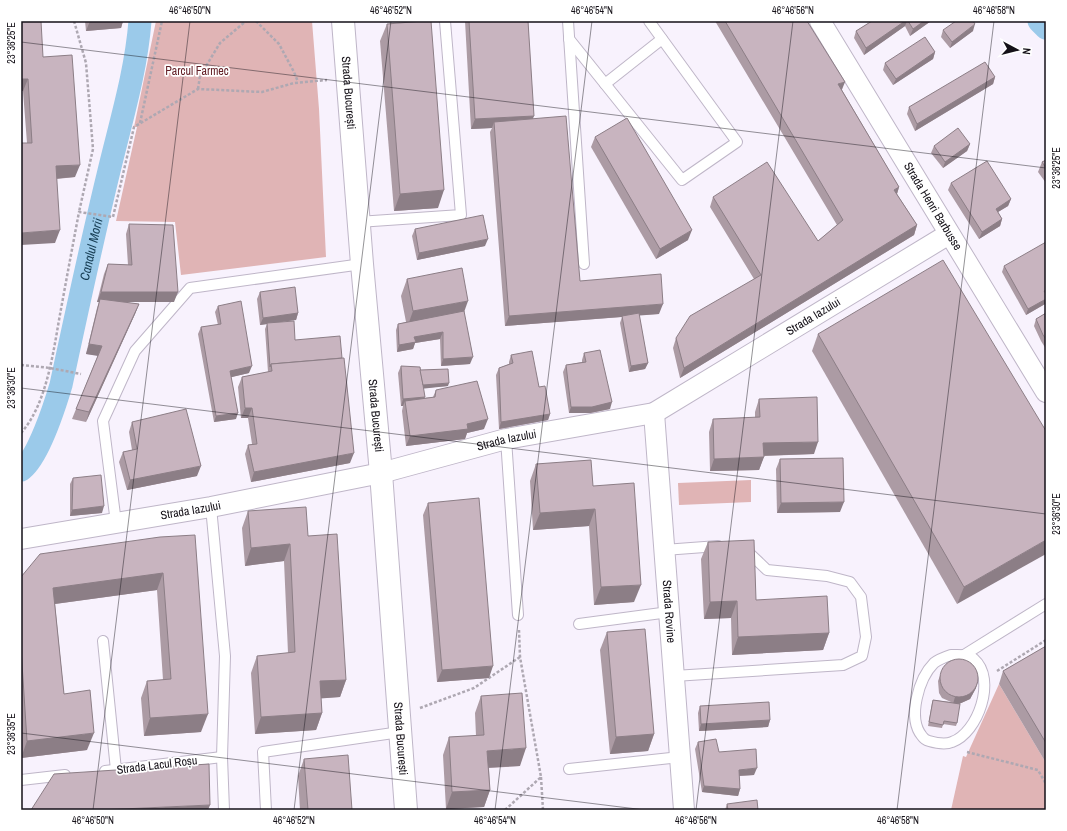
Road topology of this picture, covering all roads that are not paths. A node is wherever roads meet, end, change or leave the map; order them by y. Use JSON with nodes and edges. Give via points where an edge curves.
{"nodes":[{"id":1,"x":343,"y":21,"type":"edge"},
{"id":2,"x":445,"y":21,"type":"edge"},
{"id":3,"x":568,"y":21,"type":"edge"},
{"id":4,"x":649,"y":21,"type":"edge"},
{"id":5,"x":823,"y":22,"type":"edge"},
{"id":6,"x":569,"y":39,"type":"junction"},
{"id":7,"x":662,"y":39,"type":"junction"},
{"id":8,"x":605,"y":84,"type":"junction"},
{"id":9,"x":358,"y":222,"type":"junction"},
{"id":10,"x":950,"y":234,"type":"junction"},
{"id":11,"x":362,"y":264,"type":"junction"},
{"id":12,"x":584,"y":264,"type":"dead end"},
{"id":13,"x":1046,"y":392,"type":"edge"},
{"id":14,"x":654,"y":413,"type":"junction"},
{"id":15,"x":506,"y":439,"type":"junction"},
{"id":16,"x":381,"y":473,"type":"junction"},
{"id":17,"x":211,"y":507,"type":"junction"},
{"id":18,"x":116,"y":523,"type":"junction"},
{"id":19,"x":21,"y":539,"type":"edge"},
{"id":20,"x":664,"y":550,"type":"junction"},
{"id":21,"x":1046,"y":604,"type":"edge"},
{"id":22,"x":669,"y":612,"type":"junction"},
{"id":23,"x":518,"y":614,"type":"road end"},
{"id":24,"x":579,"y":624,"type":"dead end"},
{"id":25,"x":103,"y":641,"type":"dead end"},
{"id":26,"x":964,"y":655,"type":"junction"},
{"id":27,"x":674,"y":676,"type":"junction"},
{"id":28,"x":400,"y":724,"type":"junction"},
{"id":29,"x":222,"y":757,"type":"junction"},
{"id":30,"x":680,"y":757,"type":"junction"},
{"id":31,"x":569,"y":769,"type":"dead end"},
{"id":32,"x":116,"y":770,"type":"junction"},
{"id":33,"x":92,"y":772,"type":"edge"},
{"id":34,"x":76,"y":774,"type":"edge"},
{"id":35,"x":21,"y":780,"type":"edge"},
{"id":36,"x":224,"y":810,"type":"edge"},
{"id":37,"x":266,"y":810,"type":"edge"},
{"id":38,"x":406,"y":810,"type":"edge"},
{"id":39,"x":684,"y":810,"type":"edge"}],
"edges":[{"from":1,"to":9,"type":"main road","name":"Strada București"},
{"from":2,"to":9,"type":"lane","via":[[461,215]]},
{"from":3,"to":6,"type":"lane"},
{"from":4,"to":7,"type":"lane"},
{"from":5,"to":10,"type":"street","name":"Strada Henri Barbusse"},
{"from":6,"to":8,"type":"lane"},
{"from":6,"to":12,"type":"lane"},
{"from":7,"to":8,"type":"lane"},
{"from":7,"to":8,"type":"lane","via":[[737,142],[682,180]]},
{"from":9,"to":11,"type":"main road","name":"Strada București"},
{"from":10,"to":13,"type":"street","name":"Strada Henri Barbusse"},
{"from":10,"to":14,"type":"street","name":"Strada Iazului"},
{"from":11,"to":16,"type":"main road","name":"Strada București"},
{"from":11,"to":18,"type":"lane","via":[[190,288],[135,351],[104,421]]},
{"from":14,"to":15,"type":"street","name":"Strada Iazului"},
{"from":14,"to":20,"type":"street","name":"Strada Rovine"},
{"from":15,"to":16,"type":"street","name":"Strada Iazului"},
{"from":15,"to":23,"type":"lane"},
{"from":16,"to":17,"type":"street","name":"Strada Iazului"},
{"from":16,"to":28,"type":"main road","name":"Strada București"},
{"from":17,"to":18,"type":"street","name":"Strada Iazului"},
{"from":17,"to":29,"type":"lane","via":[[225,656]]},
{"from":18,"to":19,"type":"street","name":"Strada Iazului"},
{"from":20,"to":22,"type":"street","name":"Strada Rovine"},
{"from":20,"to":27,"type":"lane","via":[[735,544],[767,570],[827,576],[850,582],[861,597],[866,637],[862,656],[843,665]]},
{"from":21,"to":26,"type":"lane"},
{"from":22,"to":24,"type":"lane"},
{"from":22,"to":27,"type":"street","name":"Strada Rovine"},
{"from":25,"to":32,"type":"lane"},
{"from":26,"to":26,"type":"lane","via":[[951,655],[938,660],[926,674],[914,715],[917,730],[925,740],[939,744],[953,742],[966,732],[975,719],[984,699],[985,682],[982,669],[973,658]]},
{"from":27,"to":30,"type":"street","name":"Strada Rovine"},
{"from":28,"to":37,"type":"lane","via":[[263,752]]},
{"from":28,"to":38,"type":"main road","name":"Strada București"},
{"from":29,"to":32,"type":"lane","name":"Strada Lacul Roșu"},
{"from":29,"to":36,"type":"lane"},
{"from":30,"to":31,"type":"lane"},
{"from":30,"to":39,"type":"street","name":"Strada Rovine"},
{"from":32,"to":33,"type":"lane","name":"Strada Lacul Roșu"},
{"from":34,"to":35,"type":"lane"}]}
